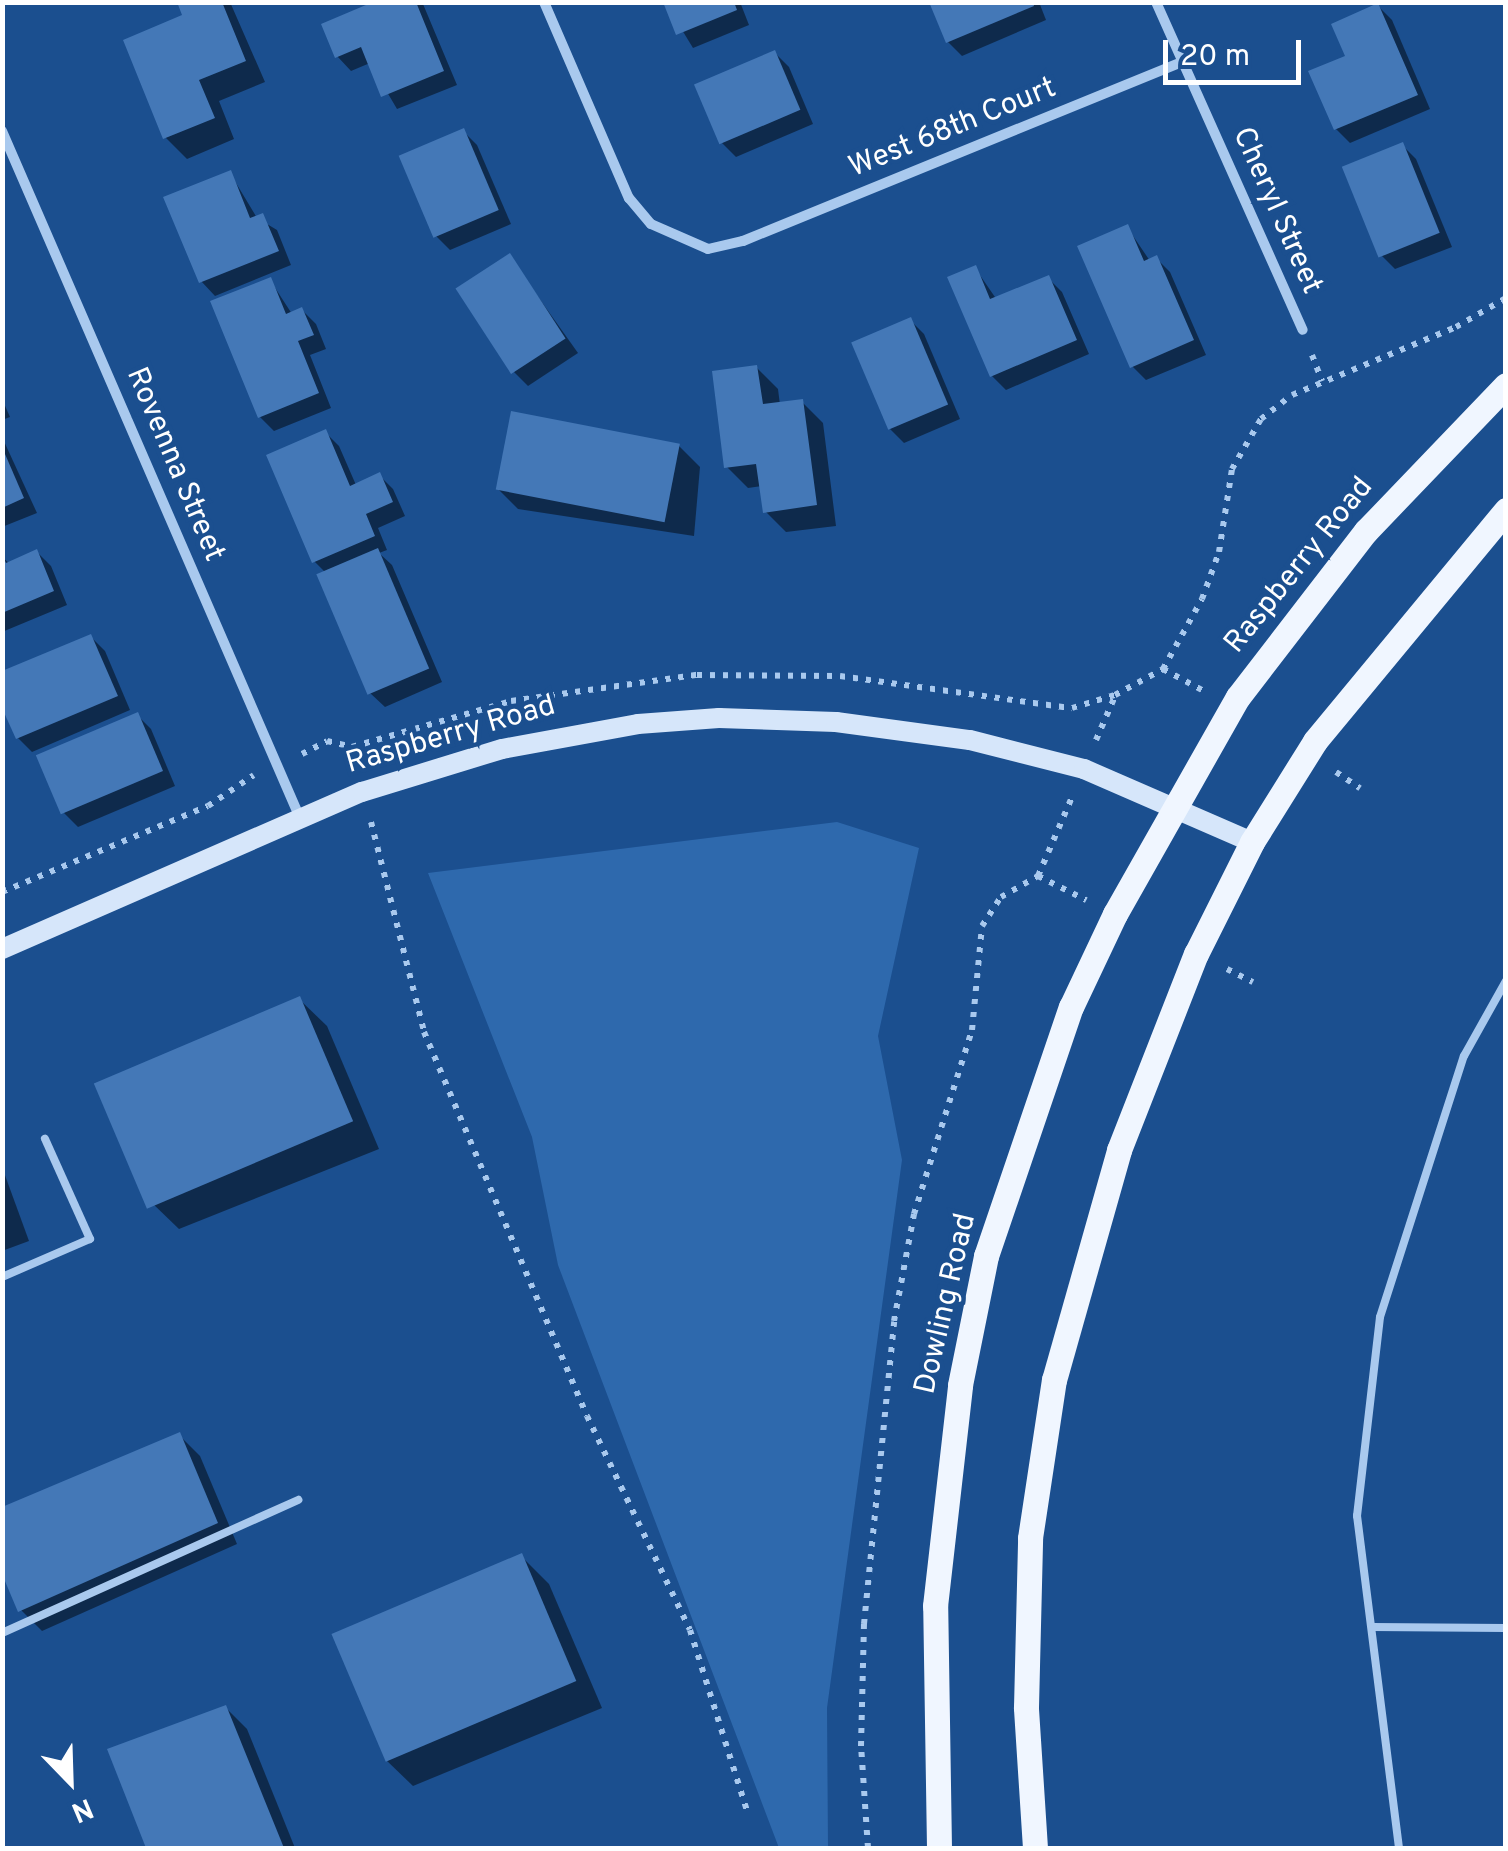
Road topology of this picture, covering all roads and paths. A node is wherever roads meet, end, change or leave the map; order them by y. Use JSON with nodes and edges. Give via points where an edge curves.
{"nodes":[{"id":1,"x":544,"y":2,"type":"edge"},
{"id":2,"x":1156,"y":2,"type":"edge"},
{"id":3,"x":1181,"y":62,"type":"junction"},
{"id":4,"x":2,"y":131,"type":"edge"},
{"id":5,"x":1506,"y":298,"type":"edge"},
{"id":6,"x":1303,"y":330,"type":"dead end"},
{"id":7,"x":1506,"y":385,"type":"edge"},
{"id":8,"x":1506,"y":510,"type":"edge"},
{"id":9,"x":1115,"y":695,"type":"dead end"},
{"id":10,"x":362,"y":792,"type":"junction"},
{"id":11,"x":1174,"y":808,"type":"junction"},
{"id":12,"x":300,"y":819,"type":"junction"},
{"id":13,"x":1252,"y":842,"type":"junction"},
{"id":14,"x":1038,"y":876,"type":"dead end"},
{"id":15,"x":2,"y":949,"type":"edge"},
{"id":16,"x":1505,"y":982,"type":"edge"},
{"id":17,"x":45,"y":1139,"type":"dead end"},
{"id":18,"x":2,"y":1277,"type":"edge"},
{"id":19,"x":298,"y":1500,"type":"dead end"},
{"id":20,"x":1372,"y":1628,"type":"junction"},
{"id":21,"x":1506,"y":1628,"type":"edge"},
{"id":22,"x":2,"y":1633,"type":"edge"},
{"id":23,"x":748,"y":1811,"type":"dead end"},
{"id":24,"x":868,"y":1848,"type":"edge"},
{"id":25,"x":939,"y":1848,"type":"edge"},
{"id":26,"x":1035,"y":1848,"type":"edge"},
{"id":27,"x":1399,"y":1848,"type":"edge"}],
"edges":[{"from":1,"to":3,"type":"street","name":"West 68th Court","via":[[629,198],[651,224],[708,249],[743,242]]},
{"from":2,"to":3,"type":"street","name":"Cheryl Street"},
{"from":3,"to":6,"type":"street","name":"Cheryl Street"},
{"from":4,"to":12,"type":"street","name":"Rovenna Street"},
{"from":5,"to":9,"type":"path","via":[[1456,327],[1292,395],[1261,419],[1232,468],[1219,552],[1202,599],[1163,669]]},
{"from":7,"to":11,"type":"main road","name":"Raspberry Road","via":[[1442,444],[1304,606],[1238,697]]},
{"from":8,"to":13,"type":"main road","via":[[1316,741]]},
{"from":10,"to":11,"type":"main road","name":"Raspberry Road","via":[[568,734],[719,718],[836,722],[970,740],[1084,768]]},
{"from":10,"to":12,"type":"main road","name":"Raspberry Road"},
{"from":10,"to":23,"type":"path","via":[[424,1032],[586,1416],[690,1630]]},
{"from":11,"to":13,"type":"main road","name":"Raspberry Road"},
{"from":11,"to":25,"type":"main road","name":"Dowling Road","via":[[1070,1007],[986,1256],[943,1504],[933,1755]]},
{"from":12,"to":15,"type":"main road","name":"Raspberry Road"},
{"from":13,"to":26,"type":"main road","via":[[1156,1046],[1054,1380],[1030,1538],[1026,1622]]},
{"from":14,"to":24,"type":"path","via":[[1000,897],[982,926],[972,1030],[914,1214],[894,1321],[864,1624],[861,1746]]},
{"from":16,"to":20,"type":"lane","via":[[1464,1056],[1380,1317],[1357,1516]]},
{"from":17,"to":18,"type":"lane","via":[[90,1239]]},
{"from":19,"to":22,"type":"lane"},
{"from":20,"to":21,"type":"lane"},
{"from":20,"to":27,"type":"lane"}]}
